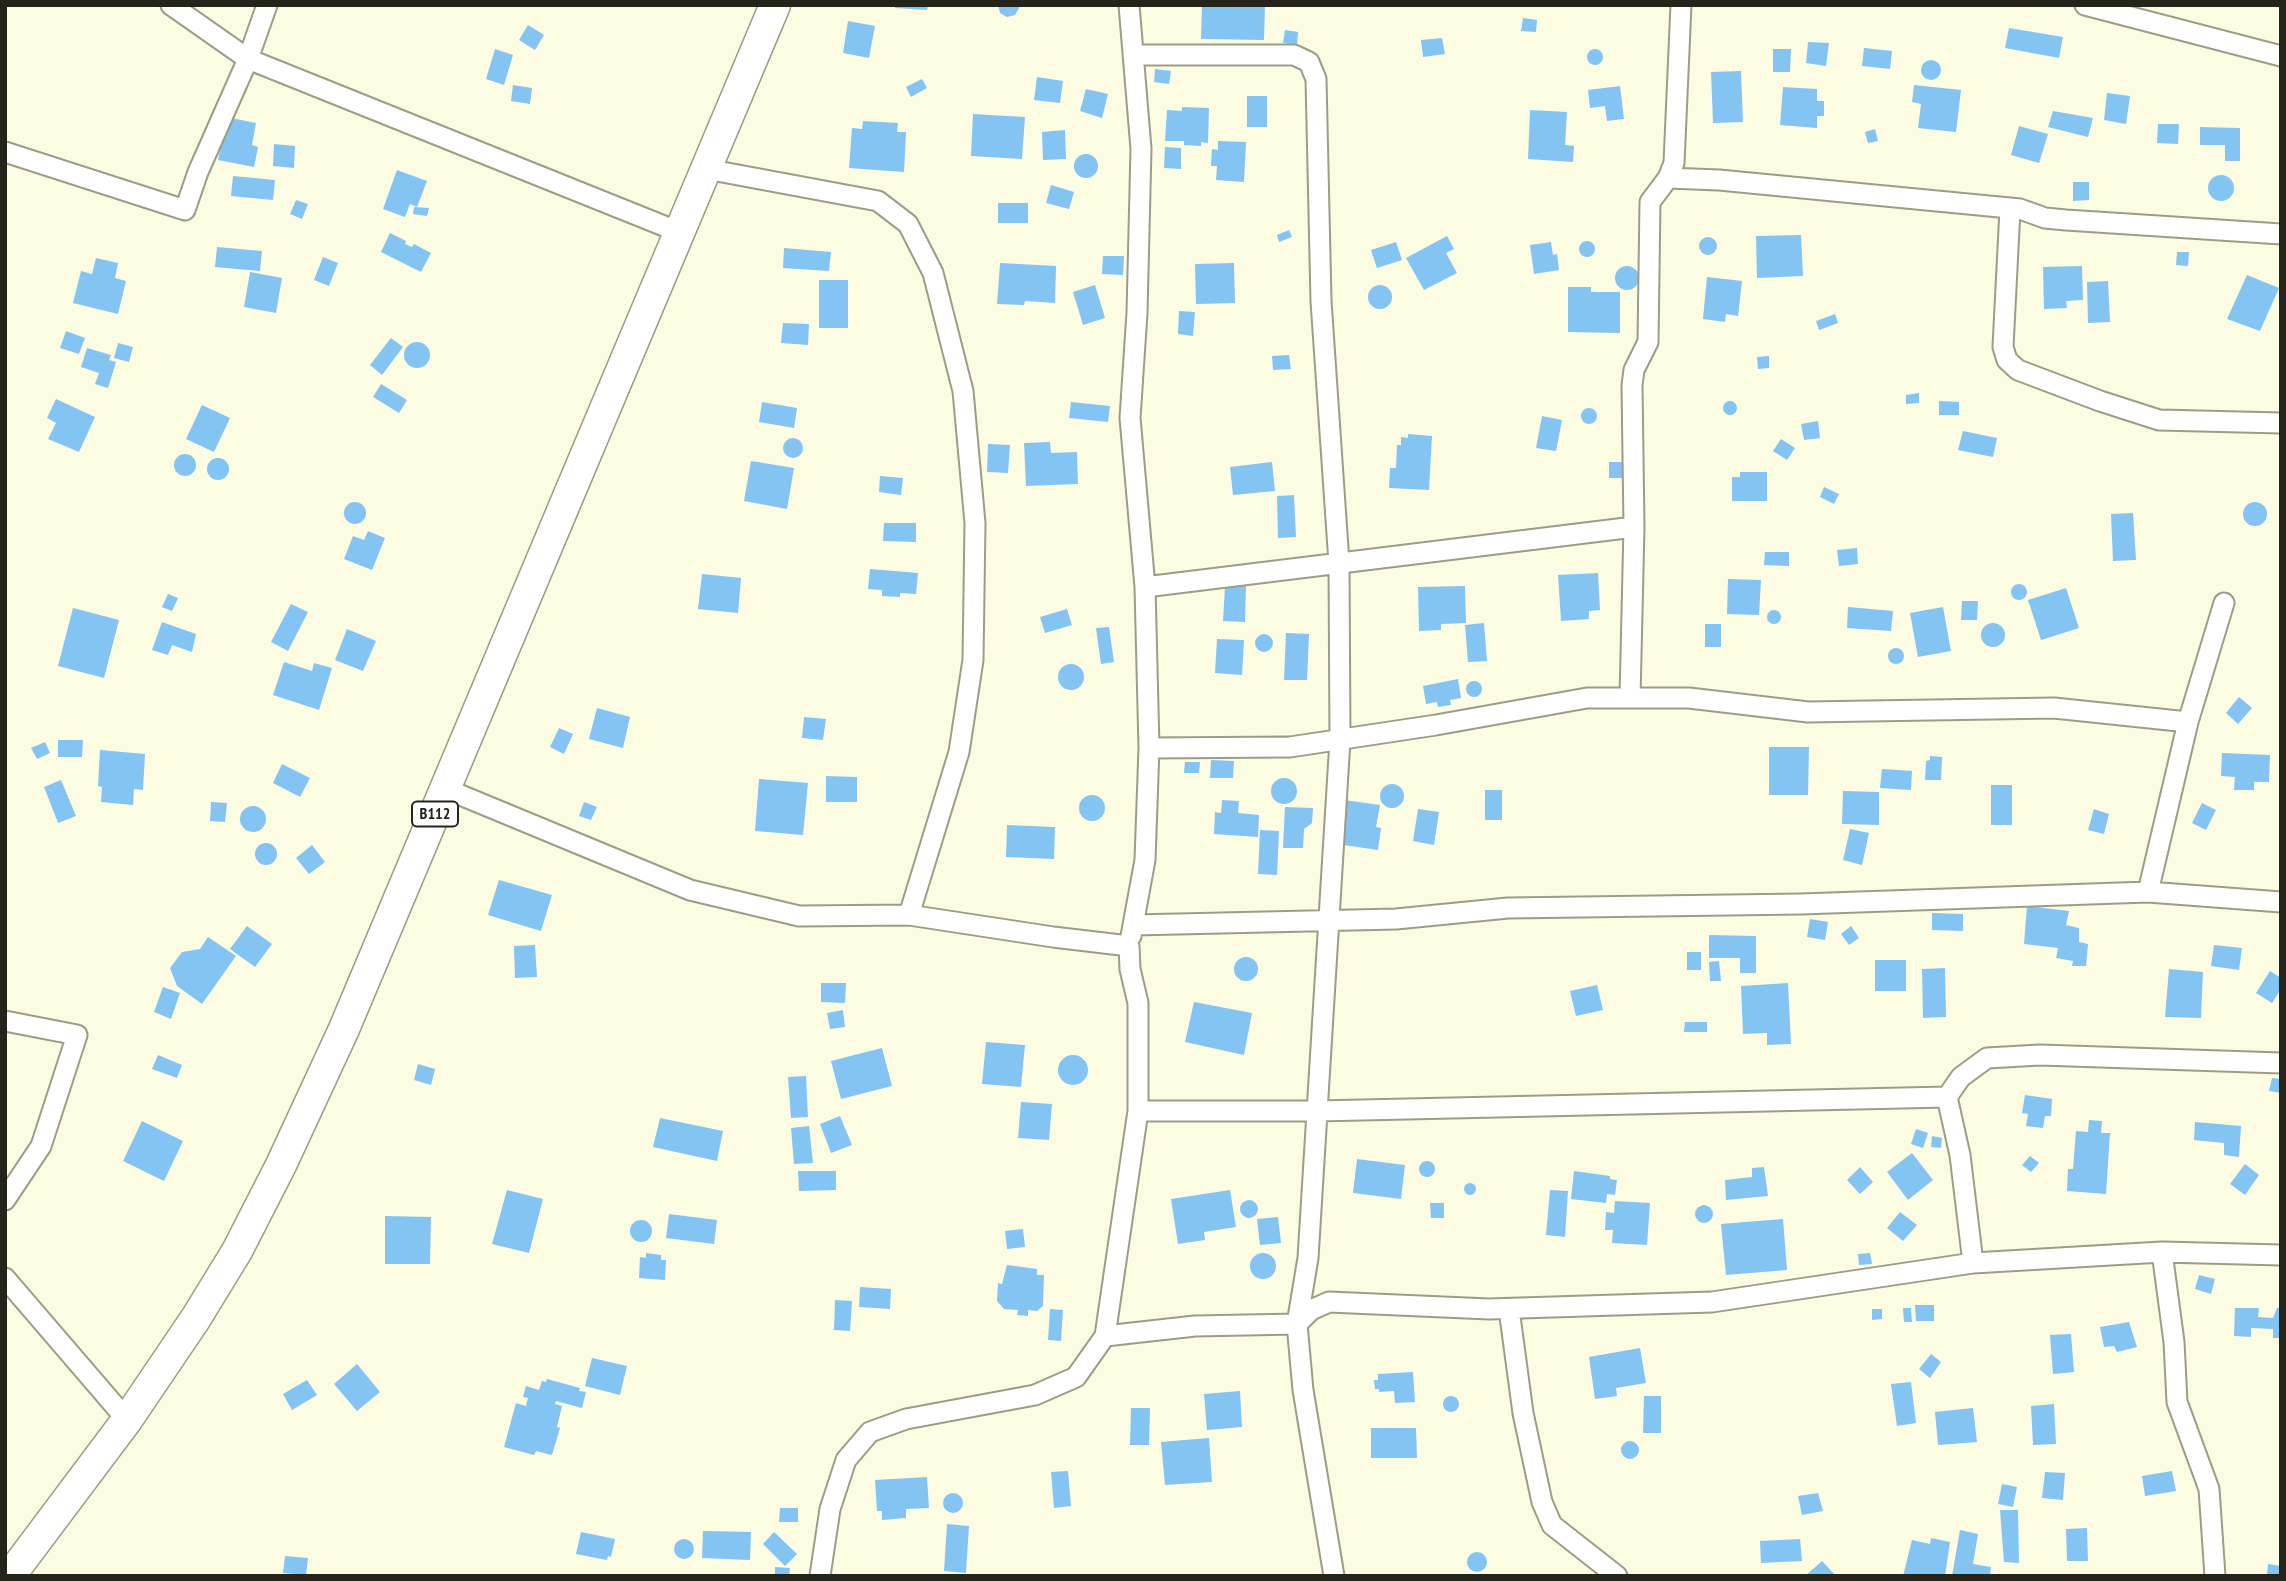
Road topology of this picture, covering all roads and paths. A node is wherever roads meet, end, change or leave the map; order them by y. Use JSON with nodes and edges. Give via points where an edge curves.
{"nodes":[{"id":1,"x":171,"y":5,"type":"edge"},
{"id":2,"x":267,"y":5,"type":"edge"},
{"id":3,"x":775,"y":5,"type":"edge"},
{"id":4,"x":1129,"y":5,"type":"edge"},
{"id":5,"x":1681,"y":5,"type":"edge"},
{"id":6,"x":2085,"y":5,"type":"edge"},
{"id":7,"x":1134,"y":55,"type":"junction"},
{"id":8,"x":2281,"y":57,"type":"edge"},
{"id":9,"x":248,"y":59,"type":"junction"},
{"id":10,"x":5,"y":152,"type":"edge"},
{"id":11,"x":706,"y":169,"type":"junction"},
{"id":12,"x":1668,"y":178,"type":"junction"},
{"id":13,"x":2010,"y":209,"type":"junction"},
{"id":14,"x":679,"y":232,"type":"junction"},
{"id":15,"x":2281,"y":234,"type":"edge"},
{"id":16,"x":2281,"y":423,"type":"edge"},
{"id":17,"x":1633,"y":527,"type":"junction"},
{"id":18,"x":1339,"y":563,"type":"junction"},
{"id":19,"x":1145,"y":587,"type":"junction"},
{"id":20,"x":2224,"y":603,"type":"dead end"},
{"id":21,"x":1630,"y":698,"type":"junction"},
{"id":22,"x":2188,"y":723,"type":"junction"},
{"id":23,"x":1340,"y":740,"type":"junction"},
{"id":24,"x":1149,"y":748,"type":"junction"},
{"id":25,"x":446,"y":789,"type":"junction"},
{"id":26,"x":2148,"y":892,"type":"junction"},
{"id":27,"x":2281,"y":902,"type":"edge"},
{"id":28,"x":909,"y":915,"type":"junction"},
{"id":29,"x":1328,"y":921,"type":"junction"},
{"id":30,"x":1134,"y":925,"type":"junction"},
{"id":31,"x":1129,"y":946,"type":"junction"},
{"id":32,"x":5,"y":1021,"type":"edge"},
{"id":33,"x":2281,"y":1063,"type":"edge"},
{"id":34,"x":1947,"y":1097,"type":"junction"},
{"id":35,"x":1138,"y":1111,"type":"junction"},
{"id":36,"x":1317,"y":1111,"type":"junction"},
{"id":37,"x":5,"y":1200,"type":"edge"},
{"id":38,"x":2162,"y":1252,"type":"junction"},
{"id":39,"x":2281,"y":1255,"type":"edge"},
{"id":40,"x":1973,"y":1263,"type":"junction"},
{"id":41,"x":5,"y":1278,"type":"edge"},
{"id":42,"x":1509,"y":1309,"type":"junction"},
{"id":43,"x":1297,"y":1324,"type":"junction"},
{"id":44,"x":1105,"y":1336,"type":"junction"},
{"id":45,"x":127,"y":1420,"type":"junction"},
{"id":46,"x":10,"y":1576,"type":"edge"},
{"id":47,"x":820,"y":1576,"type":"edge"},
{"id":48,"x":1334,"y":1576,"type":"edge"},
{"id":49,"x":1617,"y":1576,"type":"edge"},
{"id":50,"x":2215,"y":1576,"type":"edge"}],
"edges":[{"from":1,"to":9,"type":"street"},
{"from":2,"to":9,"type":"street"},
{"from":3,"to":11,"type":"main road","number":"B112"},
{"from":4,"to":7,"type":"street"},
{"from":5,"to":12,"type":"street","via":[[1674,163]]},
{"from":6,"to":8,"type":"street"},
{"from":7,"to":18,"type":"street","via":[[1294,55],[1310,62],[1315,79],[1321,301]]},
{"from":7,"to":19,"type":"street","via":[[1141,149],[1130,418]]},
{"from":9,"to":10,"type":"street","via":[[185,210]]},
{"from":9,"to":14,"type":"street"},
{"from":11,"to":14,"type":"main road","number":"B112"},
{"from":11,"to":28,"type":"street","via":[[878,201],[908,224],[933,273],[964,391],[975,523],[973,660],[959,752]]},
{"from":12,"to":13,"type":"street"},
{"from":12,"to":17,"type":"street","via":[[1650,202],[1648,215],[1648,342],[1632,384]]},
{"from":13,"to":15,"type":"street","via":[[2066,220]]},
{"from":13,"to":16,"type":"street","via":[[2003,347],[2007,360],[2018,370],[2159,420]]},
{"from":14,"to":25,"type":"main road","number":"B112"},
{"from":17,"to":18,"type":"street"},
{"from":17,"to":21,"type":"street"},
{"from":18,"to":19,"type":"street"},
{"from":18,"to":23,"type":"street"},
{"from":19,"to":24,"type":"street"},
{"from":20,"to":22,"type":"street"},
{"from":21,"to":22,"type":"street","via":[[1689,698],[1808,712],[2054,708]]},
{"from":21,"to":23,"type":"street","via":[[1587,698]]},
{"from":22,"to":26,"type":"street"},
{"from":23,"to":24,"type":"street","via":[[1290,747]]},
{"from":23,"to":29,"type":"street"},
{"from":24,"to":30,"type":"street","via":[[1145,860]]},
{"from":25,"to":28,"type":"street","via":[[690,890],[799,916]]},
{"from":25,"to":45,"type":"main road","number":"B112","via":[[281,1165],[237,1251]]},
{"from":26,"to":27,"type":"street"},
{"from":26,"to":29,"type":"street","via":[[1508,908]]},
{"from":28,"to":31,"type":"street"},
{"from":29,"to":30,"type":"street"},
{"from":29,"to":36,"type":"street"},
{"from":30,"to":31,"type":"street"},
{"from":31,"to":35,"type":"street","via":[[1138,1003]]},
{"from":32,"to":37,"type":"street","via":[[76,1035],[41,1146]]},
{"from":33,"to":34,"type":"street","via":[[2040,1055],[1987,1058],[1961,1077]]},
{"from":34,"to":36,"type":"street"},
{"from":34,"to":40,"type":"street","via":[[1960,1156]]},
{"from":35,"to":36,"type":"street"},
{"from":35,"to":44,"type":"street"},
{"from":36,"to":43,"type":"street","via":[[1308,1258]]},
{"from":38,"to":39,"type":"street"},
{"from":38,"to":40,"type":"street"},
{"from":38,"to":50,"type":"street","via":[[2177,1402],[2209,1489]]},
{"from":40,"to":42,"type":"street","via":[[1713,1302]]},
{"from":41,"to":45,"type":"street"},
{"from":42,"to":43,"type":"street","via":[[1329,1301]]},
{"from":42,"to":49,"type":"street","via":[[1523,1413],[1542,1502],[1552,1524]]},
{"from":43,"to":44,"type":"street","via":[[1195,1326]]},
{"from":43,"to":48,"type":"street","via":[[1305,1403]]},
{"from":44,"to":47,"type":"street","via":[[1076,1377],[1035,1395],[906,1419],[870,1432],[846,1460],[830,1509]]},
{"from":45,"to":46,"type":"main road","number":"B112"}]}
